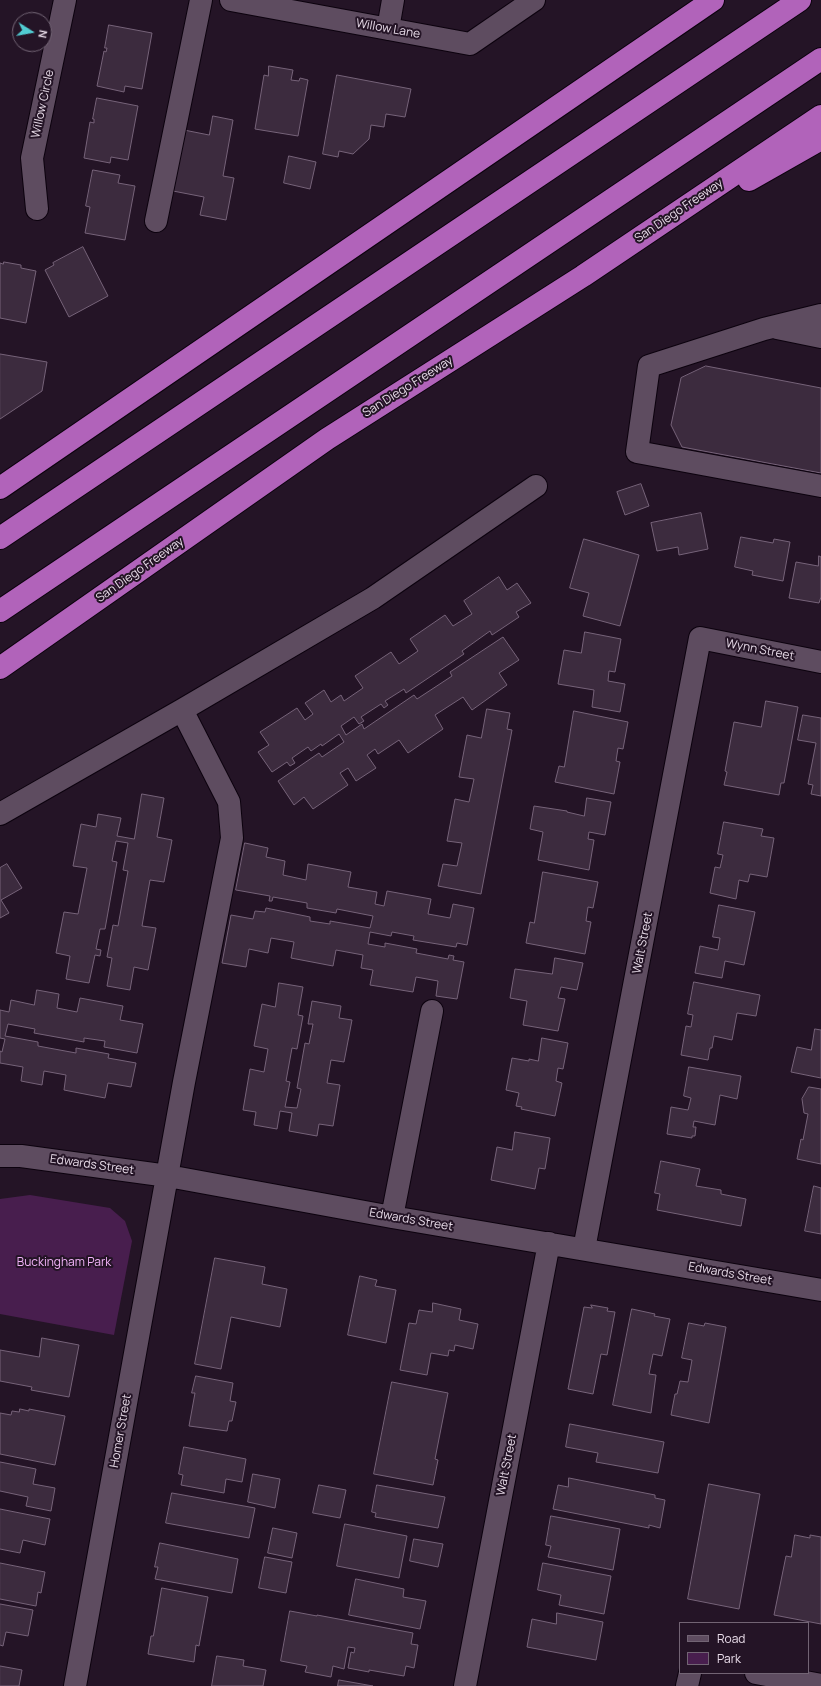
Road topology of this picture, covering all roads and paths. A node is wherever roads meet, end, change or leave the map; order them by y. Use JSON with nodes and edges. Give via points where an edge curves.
{"nodes":[{"id":1,"x":65,"y":0,"type":"edge"},
{"id":2,"x":201,"y":0,"type":"edge"},
{"id":3,"x":231,"y":0,"type":"edge"},
{"id":4,"x":393,"y":0,"type":"edge"},
{"id":5,"x":534,"y":0,"type":"edge"},
{"id":6,"x":713,"y":0,"type":"edge"},
{"id":7,"x":800,"y":0,"type":"edge"},
{"id":8,"x":262,"y":3,"type":"edge"},
{"id":9,"x":388,"y":29,"type":"junction"},
{"id":10,"x":821,"y":59,"type":"edge"},
{"id":11,"x":821,"y":116,"type":"edge"},
{"id":12,"x":821,"y":139,"type":"edge"},
{"id":13,"x":37,"y":209,"type":"dead end"},
{"id":14,"x":156,"y":221,"type":"dead end"},
{"id":15,"x":583,"y":276,"type":"junction"},
{"id":16,"x":821,"y":314,"type":"edge"},
{"id":17,"x":772,"y":327,"type":"junction"},
{"id":18,"x":821,"y":337,"type":"edge"},
{"id":19,"x":536,"y":486,"type":"dead end"},
{"id":20,"x":821,"y":486,"type":"edge"},
{"id":21,"x":0,"y":488,"type":"edge"},
{"id":22,"x":0,"y":538,"type":"edge"},
{"id":23,"x":0,"y":611,"type":"edge"},
{"id":24,"x":700,"y":638,"type":"joint"},
{"id":25,"x":821,"y":662,"type":"edge"},
{"id":26,"x":0,"y":668,"type":"edge"},
{"id":27,"x":182,"y":710,"type":"junction"},
{"id":28,"x":0,"y":814,"type":"edge"},
{"id":29,"x":432,"y":1011,"type":"dead end"},
{"id":30,"x":0,"y":1156,"type":"edge"},
{"id":31,"x":168,"y":1176,"type":"junction"},
{"id":32,"x":392,"y":1217,"type":"junction"},
{"id":33,"x":549,"y":1243,"type":"junction"},
{"id":34,"x":584,"y":1249,"type":"junction"},
{"id":35,"x":821,"y":1290,"type":"edge"},
{"id":36,"x":690,"y":1674,"type":"edge"},
{"id":37,"x":761,"y":1674,"type":"edge"},
{"id":38,"x":821,"y":1685,"type":"edge"},
{"id":39,"x":75,"y":1686,"type":"edge"},
{"id":40,"x":465,"y":1686,"type":"edge"},
{"id":41,"x":688,"y":1686,"type":"edge"}],
"edges":[{"from":1,"to":13,"type":"street","name":"Willow Circle","via":[[32,158]]},
{"from":2,"to":14,"type":"street"},
{"from":3,"to":8,"type":"street","name":"Willow Lane"},
{"from":4,"to":9,"type":"street"},
{"from":5,"to":9,"type":"street","name":"Willow Lane","via":[[470,44]]},
{"from":6,"to":21,"type":"highway"},
{"from":7,"to":22,"type":"highway"},
{"from":8,"to":9,"type":"street","name":"Willow Lane"},
{"from":10,"to":23,"type":"highway"},
{"from":11,"to":15,"type":"highway","name":"San Diego Freeway"},
{"from":12,"to":15,"type":"highway"},
{"from":15,"to":26,"type":"highway","name":"San Diego Freeway","via":[[327,439]]},
{"from":16,"to":17,"type":"street"},
{"from":17,"to":18,"type":"street"},
{"from":17,"to":20,"type":"street","via":[[649,366],[637,452]]},
{"from":19,"to":27,"type":"street","via":[[373,598]]},
{"from":24,"to":25,"type":"street","name":"Wynn Street"},
{"from":24,"to":34,"type":"street","name":"Walt Street"},
{"from":27,"to":28,"type":"street"},
{"from":27,"to":31,"type":"street","name":"Homer Street","via":[[229,802],[232,838]]},
{"from":29,"to":32,"type":"street"},
{"from":30,"to":31,"type":"street","name":"Edwards Street","via":[[50,1159]]},
{"from":31,"to":32,"type":"street","name":"Edwards Street"},
{"from":31,"to":39,"type":"street","name":"Homer Street"},
{"from":32,"to":33,"type":"street","name":"Edwards Street"},
{"from":33,"to":34,"type":"street","name":"Edwards Street"},
{"from":33,"to":40,"type":"street","name":"Walt Street"},
{"from":34,"to":35,"type":"street","name":"Edwards Street"},
{"from":36,"to":41,"type":"street"},
{"from":37,"to":38,"type":"street"}]}
